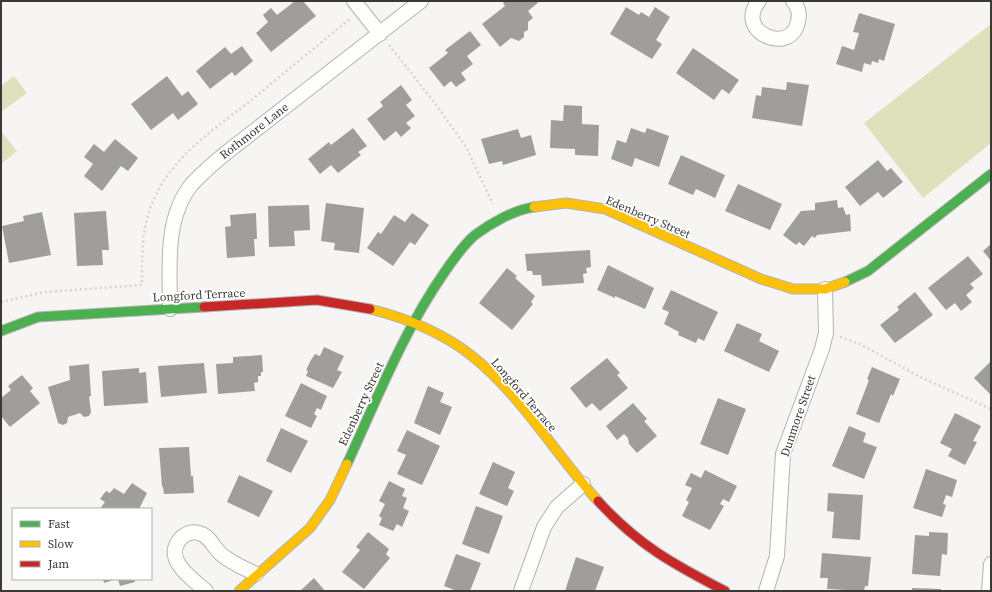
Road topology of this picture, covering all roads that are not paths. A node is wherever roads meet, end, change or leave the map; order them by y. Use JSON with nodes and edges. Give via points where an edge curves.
{"nodes":[{"id":1,"x":354,"y":1,"type":"edge"},
{"id":2,"x":421,"y":1,"type":"edge"},
{"id":3,"x":793,"y":1,"type":"edge"},
{"id":4,"x":755,"y":2,"type":"edge"},
{"id":5,"x":380,"y":34,"type":"junction"},
{"id":6,"x":991,"y":174,"type":"edge"},
{"id":7,"x":825,"y":289,"type":"junction"},
{"id":8,"x":170,"y":309,"type":"junction"},
{"id":9,"x":413,"y":322,"type":"junction"},
{"id":10,"x":1,"y":331,"type":"edge"},
{"id":11,"x":583,"y":484,"type":"junction"},
{"id":12,"x":991,"y":564,"type":"edge"},
{"id":13,"x":256,"y":574,"type":"junction"},
{"id":14,"x":206,"y":591,"type":"edge"},
{"id":15,"x":239,"y":591,"type":"edge"},
{"id":16,"x":522,"y":591,"type":"edge"},
{"id":17,"x":725,"y":591,"type":"edge"},
{"id":18,"x":766,"y":591,"type":"edge"},
{"id":19,"x":989,"y":591,"type":"edge"}],
"edges":[{"from":1,"to":5,"type":"street"},
{"from":2,"to":5,"type":"street","name":"Rothmore Lane"},
{"from":3,"to":4,"type":"street","via":[[798,9],[798,24],[788,36],[781,39],[766,37],[756,27],[753,12]]},
{"from":5,"to":8,"type":"street","name":"Rothmore Lane","via":[[231,149],[204,171],[191,186],[181,202],[172,227]]},
{"from":6,"to":7,"type":"street","name":"Edenberry Street","via":[[868,271],[847,282]]},
{"from":7,"to":9,"type":"street","name":"Edenberry Street","via":[[793,289],[760,280],[605,209],[566,203],[532,207],[500,219],[474,236],[452,260]]},
{"from":7,"to":18,"type":"street","name":"Dunmore Street","via":[[826,333],[822,349],[783,454],[777,556]]},
{"from":8,"to":9,"type":"street","name":"Longford Terrace","via":[[317,300],[379,310]]},
{"from":8,"to":10,"type":"street","name":"Longford Terrace","via":[[38,317]]},
{"from":9,"to":11,"type":"street","name":"Longford Terrace","via":[[451,341],[490,372],[518,402]]},
{"from":9,"to":13,"type":"street","name":"Edenberry Street","via":[[321,515],[310,528]]},
{"from":11,"to":16,"type":"street","via":[[557,507],[544,527]]},
{"from":11,"to":17,"type":"street","name":"Longford Terrace","via":[[620,524],[662,558]]},
{"from":12,"to":19,"type":"street"},
{"from":13,"to":14,"type":"street","via":[[221,554],[208,538],[200,533],[191,532],[179,541],[175,548],[175,557],[185,573]]},
{"from":13,"to":15,"type":"street","name":"Edenberry Street"}]}
